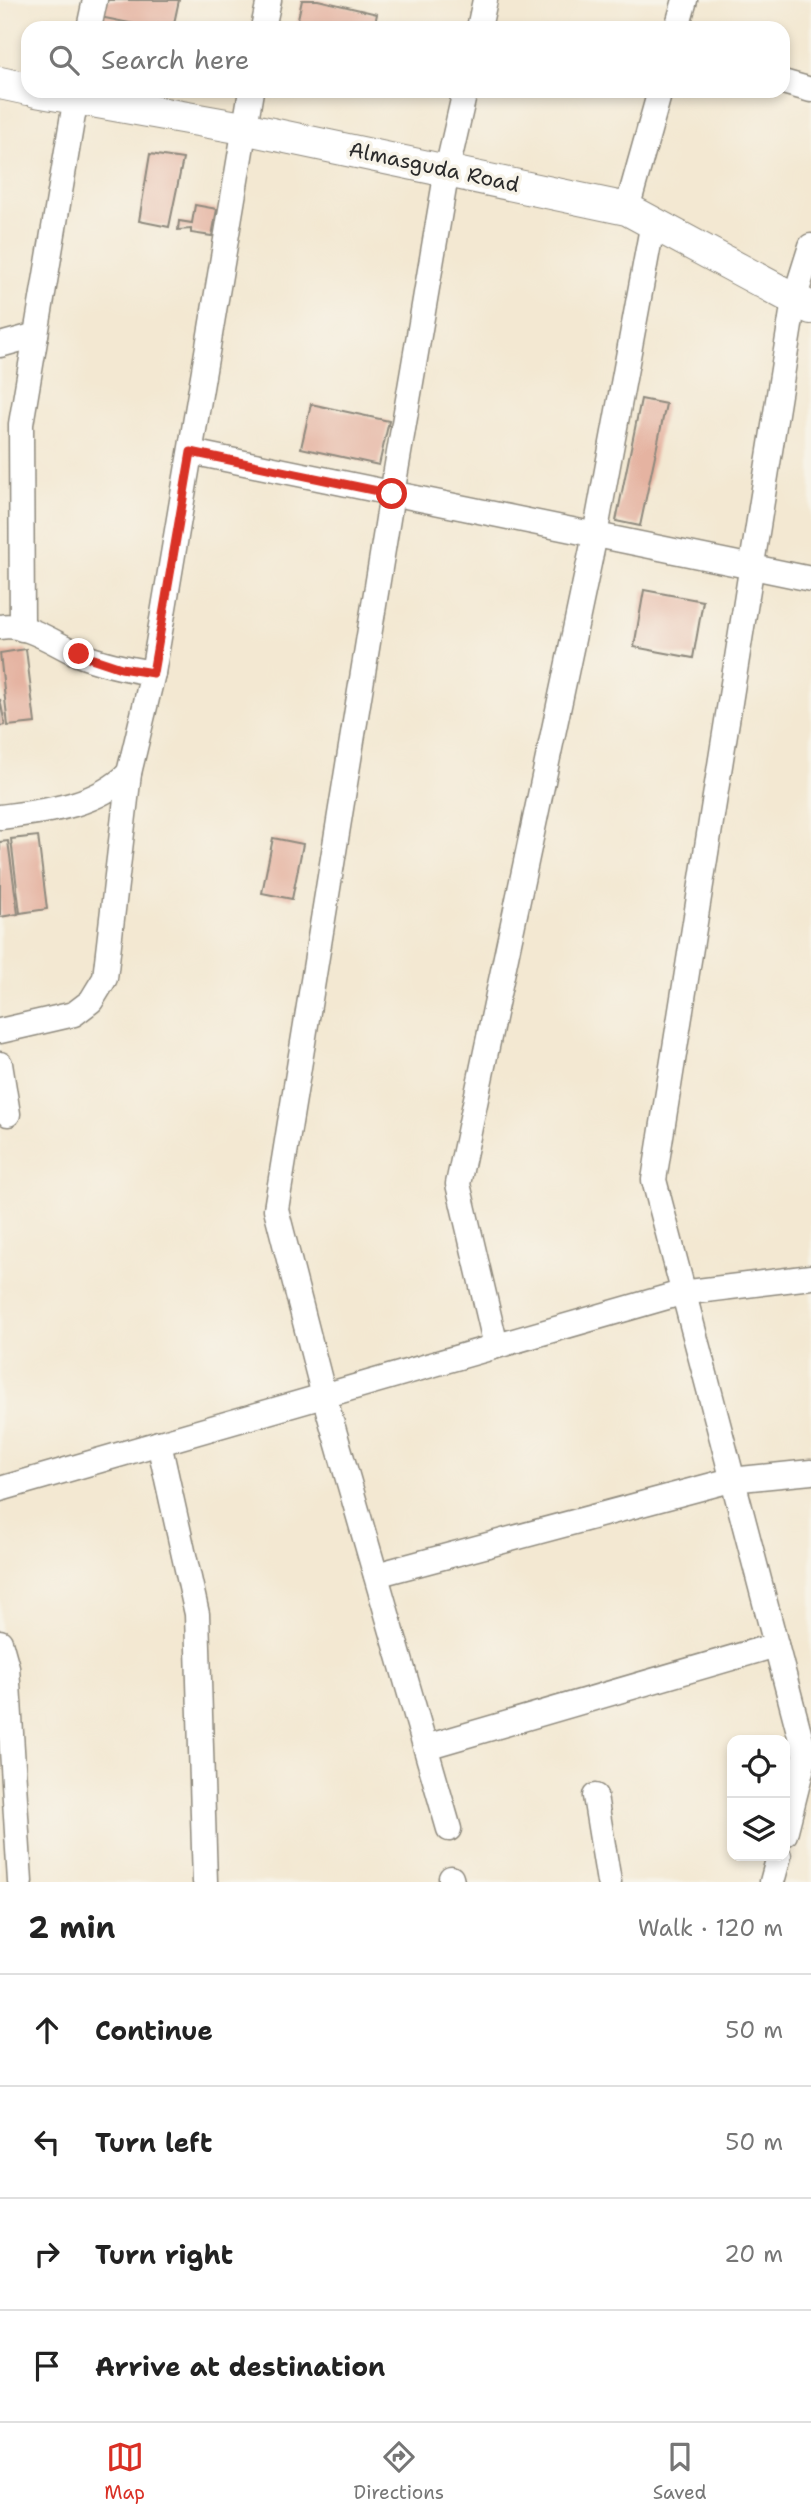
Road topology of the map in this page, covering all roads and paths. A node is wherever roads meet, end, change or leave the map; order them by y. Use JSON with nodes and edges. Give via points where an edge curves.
{"nodes":[{"id":1,"x":95,"y":0,"type":"edge"},
{"id":2,"x":269,"y":0,"type":"edge"},
{"id":3,"x":485,"y":0,"type":"edge"},
{"id":4,"x":685,"y":0,"type":"edge"},
{"id":5,"x":90,"y":21,"type":"edge"},
{"id":6,"x":264,"y":21,"type":"edge"},
{"id":7,"x":480,"y":21,"type":"edge"},
{"id":8,"x":679,"y":21,"type":"edge"},
{"id":9,"x":0,"y":83,"type":"edge"},
{"id":10,"x":790,"y":84,"type":"edge"},
{"id":11,"x":21,"y":88,"type":"edge"},
{"id":12,"x":811,"y":90,"type":"edge"},
{"id":13,"x":76,"y":98,"type":"edge"},
{"id":14,"x":91,"y":98,"type":"edge"},
{"id":15,"x":249,"y":98,"type":"edge"},
{"id":16,"x":463,"y":98,"type":"edge"},
{"id":17,"x":659,"y":98,"type":"edge"},
{"id":18,"x":243,"y":128,"type":"junction"},
{"id":19,"x":447,"y":170,"type":"junction"},
{"id":20,"x":640,"y":215,"type":"junction"},
{"id":21,"x":811,"y":246,"type":"edge"},
{"id":22,"x":803,"y":304,"type":"edge"},
{"id":23,"x":36,"y":335,"type":"junction"},
{"id":24,"x":0,"y":345,"type":"edge"},
{"id":25,"x":191,"y":452,"type":"junction"},
{"id":26,"x":392,"y":494,"type":"junction"},
{"id":27,"x":595,"y":535,"type":"junction"},
{"id":28,"x":751,"y":567,"type":"junction"},
{"id":29,"x":811,"y":579,"type":"edge"},
{"id":30,"x":11,"y":628,"type":"edge"},
{"id":31,"x":153,"y":673,"type":"junction"},
{"id":32,"x":129,"y":773,"type":"junction"},
{"id":33,"x":0,"y":817,"type":"edge"},
{"id":34,"x":0,"y":1031,"type":"edge"},
{"id":35,"x":0,"y":1064,"type":"edge"},
{"id":36,"x":8,"y":1114,"type":"dead end"},
{"id":37,"x":811,"y":1277,"type":"edge"},
{"id":38,"x":681,"y":1293,"type":"junction"},
{"id":39,"x":496,"y":1346,"type":"junction"},
{"id":40,"x":324,"y":1396,"type":"junction"},
{"id":41,"x":159,"y":1443,"type":"junction"},
{"id":42,"x":811,"y":1472,"type":"edge"},
{"id":43,"x":732,"y":1479,"type":"junction"},
{"id":44,"x":0,"y":1489,"type":"edge"},
{"id":45,"x":376,"y":1575,"type":"junction"},
{"id":46,"x":0,"y":1642,"type":"edge"},
{"id":47,"x":776,"y":1645,"type":"junction"},
{"id":48,"x":426,"y":1747,"type":"junction"},
{"id":49,"x":594,"y":1796,"type":"dead end"},
{"id":50,"x":790,"y":1814,"type":"edge"},
{"id":51,"x":449,"y":1829,"type":"dead end"},
{"id":52,"x":778,"y":1861,"type":"edge"},
{"id":53,"x":20,"y":1882,"type":"edge"},
{"id":54,"x":205,"y":1882,"type":"edge"},
{"id":55,"x":609,"y":1882,"type":"edge"},
{"id":56,"x":772,"y":1882,"type":"edge"}],
"edges":[{"from":1,"to":5,"type":"street"},
{"from":2,"to":6,"type":"street"},
{"from":3,"to":7,"type":"street"},
{"from":4,"to":8,"type":"street"},
{"from":9,"to":11,"type":"street"},
{"from":10,"to":12,"type":"street"},
{"from":13,"to":23,"type":"street"},
{"from":14,"to":18,"type":"street","name":"Almasguda Road"},
{"from":15,"to":18,"type":"street"},
{"from":16,"to":19,"type":"street"},
{"from":17,"to":20,"type":"street"},
{"from":18,"to":19,"type":"street","name":"Almasguda Road"},
{"from":18,"to":25,"type":"street"},
{"from":19,"to":20,"type":"street","name":"Almasguda Road"},
{"from":19,"to":26,"type":"street"},
{"from":20,"to":22,"type":"street","name":"Almasguda Road"},
{"from":20,"to":27,"type":"street"},
{"from":21,"to":22,"type":"street"},
{"from":22,"to":28,"type":"street"},
{"from":23,"to":24,"type":"street"},
{"from":23,"to":30,"type":"street","via":[[21,424]]},
{"from":25,"to":26,"type":"street"},
{"from":25,"to":31,"type":"street"},
{"from":26,"to":27,"type":"street"},
{"from":26,"to":40,"type":"street","via":[[276,1209]]},
{"from":27,"to":28,"type":"street"},
{"from":27,"to":39,"type":"street","via":[[458,1184]]},
{"from":28,"to":29,"type":"street"},
{"from":28,"to":38,"type":"street","via":[[654,1180]]},
{"from":30,"to":31,"type":"street","via":[[121,668]]},
{"from":31,"to":32,"type":"street"},
{"from":32,"to":33,"type":"street","via":[[113,789],[62,808]]},
{"from":32,"to":34,"type":"street","via":[[105,978],[91,1001],[74,1014]]},
{"from":35,"to":36,"type":"street"},
{"from":37,"to":38,"type":"street"},
{"from":38,"to":39,"type":"street"},
{"from":38,"to":43,"type":"street"},
{"from":39,"to":40,"type":"street"},
{"from":40,"to":41,"type":"street"},
{"from":40,"to":45,"type":"street"},
{"from":41,"to":44,"type":"street"},
{"from":41,"to":54,"type":"street","via":[[197,1614]]},
{"from":42,"to":43,"type":"street"},
{"from":43,"to":45,"type":"street"},
{"from":43,"to":47,"type":"street"},
{"from":45,"to":48,"type":"street"},
{"from":46,"to":53,"type":"street","via":[[7,1667]]},
{"from":47,"to":48,"type":"street"},
{"from":47,"to":50,"type":"street","via":[[805,1755]]},
{"from":48,"to":51,"type":"street"},
{"from":49,"to":55,"type":"street"},
{"from":52,"to":56,"type":"street"}]}
